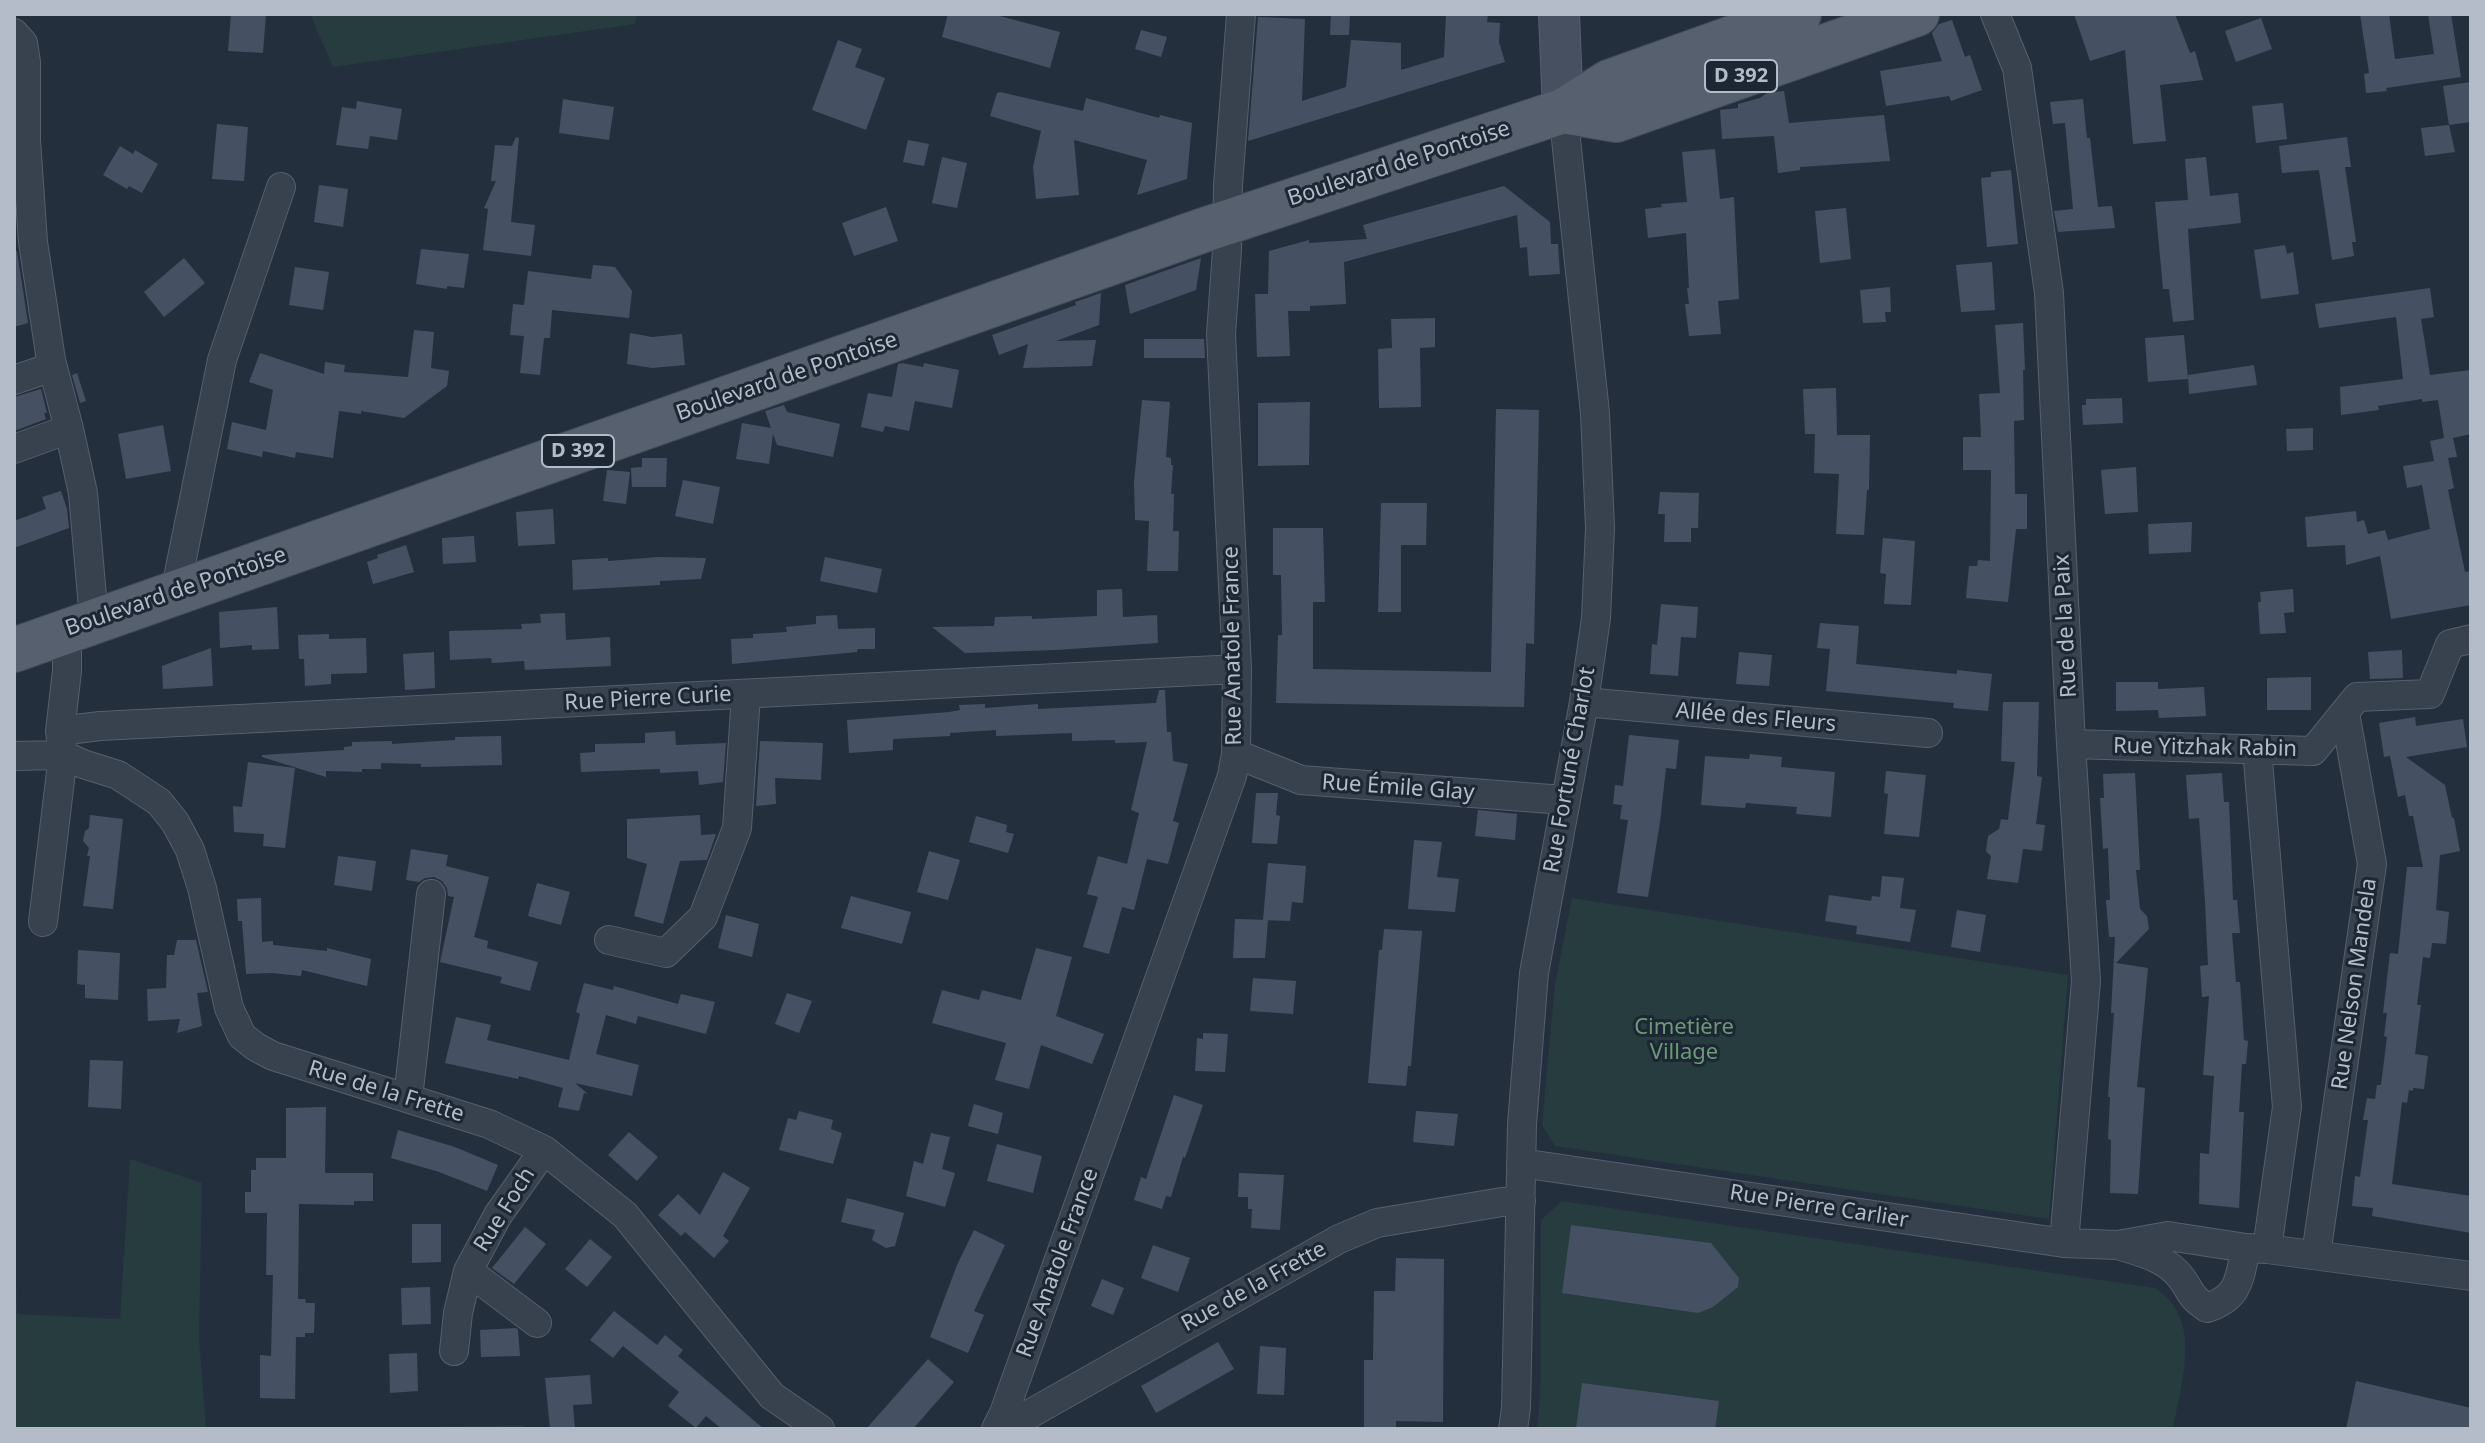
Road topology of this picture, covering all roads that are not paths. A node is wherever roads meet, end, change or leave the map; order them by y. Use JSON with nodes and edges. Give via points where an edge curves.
{"nodes":[{"id":1,"x":1241,"y":14,"type":"edge"},
{"id":2,"x":1559,"y":14,"type":"edge"},
{"id":3,"x":1799,"y":14,"type":"edge"},
{"id":4,"x":1917,"y":14,"type":"edge"},
{"id":5,"x":1995,"y":14,"type":"edge"},
{"id":6,"x":14,"y":33,"type":"edge"},
{"id":7,"x":1563,"y":111,"type":"junction"},
{"id":8,"x":281,"y":187,"type":"dead end"},
{"id":9,"x":1228,"y":222,"type":"junction"},
{"id":10,"x":52,"y":367,"type":"junction"},
{"id":11,"x":14,"y":380,"type":"edge"},
{"id":12,"x":69,"y":429,"type":"junction"},
{"id":13,"x":14,"y":449,"type":"edge"},
{"id":14,"x":175,"y":593,"type":"junction"},
{"id":15,"x":80,"y":625,"type":"junction"},
{"id":16,"x":2471,"y":639,"type":"edge"},
{"id":17,"x":14,"y":650,"type":"edge"},
{"id":18,"x":1237,"y":669,"type":"junction"},
{"id":19,"x":746,"y":695,"type":"junction"},
{"id":20,"x":1584,"y":702,"type":"junction"},
{"id":21,"x":2345,"y":713,"type":"junction"},
{"id":22,"x":1928,"y":733,"type":"dead end"},
{"id":23,"x":62,"y":743,"type":"junction"},
{"id":24,"x":2071,"y":744,"type":"junction"},
{"id":25,"x":2257,"y":749,"type":"junction"},
{"id":26,"x":1236,"y":754,"type":"junction"},
{"id":27,"x":14,"y":756,"type":"edge"},
{"id":28,"x":1564,"y":800,"type":"junction"},
{"id":29,"x":431,"y":894,"type":"dead end"},
{"id":30,"x":43,"y":922,"type":"dead end"},
{"id":31,"x":609,"y":940,"type":"dead end"},
{"id":32,"x":408,"y":1098,"type":"junction"},
{"id":33,"x":544,"y":1150,"type":"junction"},
{"id":34,"x":1521,"y":1163,"type":"junction"},
{"id":35,"x":1521,"y":1201,"type":"junction"},
{"id":36,"x":2064,"y":1243,"type":"junction"},
{"id":37,"x":2118,"y":1245,"type":"junction"},
{"id":38,"x":2256,"y":1248,"type":"junction"},
{"id":39,"x":2316,"y":1255,"type":"junction"},
{"id":40,"x":468,"y":1271,"type":"junction"},
{"id":41,"x":2471,"y":1276,"type":"edge"},
{"id":42,"x":537,"y":1323,"type":"dead end"},
{"id":43,"x":454,"y":1351,"type":"dead end"},
{"id":44,"x":1000,"y":1421,"type":"edge"},
{"id":45,"x":820,"y":1429,"type":"edge"},
{"id":46,"x":1513,"y":1429,"type":"edge"}],
"edges":[{"from":1,"to":9,"type":"street","name":"Rue Anatole France"},
{"from":2,"to":7,"type":"main road"},
{"from":3,"to":7,"type":"main road","name":"Boulevard de Pontoise","number":"D 392","via":[[1609,82]]},
{"from":4,"to":7,"type":"main road","name":"Boulevard de Pontoise","number":"D 392","via":[[1616,120]]},
{"from":5,"to":24,"type":"street","name":"Rue de la Paix","via":[[2017,68],[2049,293]]},
{"from":6,"to":10,"type":"street","via":[[23,43],[26,62],[33,242]]},
{"from":7,"to":9,"type":"main road","name":"Boulevard de Pontoise","number":"D 392"},
{"from":7,"to":20,"type":"street","name":"Rue Fortuné Charlot","via":[[1599,463],[1596,618]]},
{"from":8,"to":14,"type":"street","via":[[222,360]]},
{"from":9,"to":14,"type":"main road","name":"Boulevard de Pontoise","number":"D 392"},
{"from":9,"to":18,"type":"street","name":"Rue Anatole France","via":[[1221,334]]},
{"from":10,"to":11,"type":"street"},
{"from":10,"to":12,"type":"street"},
{"from":12,"to":13,"type":"street"},
{"from":12,"to":15,"type":"street","via":[[83,493]]},
{"from":14,"to":15,"type":"main road","name":"Boulevard de Pontoise","number":"D 392"},
{"from":15,"to":17,"type":"main road","name":"Boulevard de Pontoise","number":"D 392"},
{"from":15,"to":23,"type":"street","via":[[67,671]]},
{"from":16,"to":21,"type":"street","name":"Rue Yitzhak Rabin","via":[[2450,644],[2430,694],[2357,697]]},
{"from":18,"to":19,"type":"street","name":"Rue Pierre Curie"},
{"from":18,"to":26,"type":"street","name":"Rue Anatole France"},
{"from":19,"to":23,"type":"street","name":"Rue Pierre Curie","via":[[100,726]]},
{"from":19,"to":31,"type":"street","via":[[737,828],[703,917],[666,953]]},
{"from":20,"to":22,"type":"street","name":"Allée des Fleurs"},
{"from":20,"to":28,"type":"street","name":"Rue Fortuné Charlot"},
{"from":21,"to":25,"type":"street","name":"Rue Yitzhak Rabin","via":[[2313,751]]},
{"from":21,"to":39,"type":"street","name":"Rue Nelson Mandela","via":[[2372,864]]},
{"from":23,"to":27,"type":"street","name":"Rue de la Frette"},
{"from":23,"to":30,"type":"street"},
{"from":23,"to":32,"type":"street","name":"Rue de la Frette","via":[[83,764],[139,787],[175,822],[202,888],[229,1008],[242,1036],[273,1056]]},
{"from":24,"to":25,"type":"street","name":"Rue Yitzhak Rabin"},
{"from":24,"to":36,"type":"street","name":"Rue de la Paix","via":[[2086,981]]},
{"from":25,"to":38,"type":"street","via":[[2287,1107]]},
{"from":26,"to":28,"type":"street","name":"Rue Émile Glay","via":[[1301,780]]},
{"from":26,"to":44,"type":"street","name":"Rue Anatole France"},
{"from":28,"to":34,"type":"street","name":"Rue Fortuné Charlot","via":[[1534,973]]},
{"from":29,"to":32,"type":"street"},
{"from":32,"to":33,"type":"street","name":"Rue de la Frette","via":[[489,1124]]},
{"from":33,"to":40,"type":"street","name":"Rue Foch","via":[[498,1215]]},
{"from":33,"to":45,"type":"street","name":"Rue de la Frette","via":[[625,1215],[772,1396]]},
{"from":34,"to":35,"type":"street","name":"Rue Fortuné Charlot"},
{"from":34,"to":36,"type":"street","name":"Rue Pierre Carlier"},
{"from":35,"to":44,"type":"street","name":"Rue de la Frette","via":[[1377,1223],[1339,1239],[1028,1415]]},
{"from":35,"to":46,"type":"street","name":"Rue Fortuné Charlot"},
{"from":36,"to":37,"type":"street","name":"Rue Pierre Carlier"},
{"from":37,"to":38,"type":"street","name":"Rue Pierre Carlier","via":[[2168,1236]]},
{"from":37,"to":38,"type":"street","name":"Rue Pierre Carlier","via":[[2157,1257],[2207,1308],[2231,1296]]},
{"from":38,"to":39,"type":"street","name":"Rue Pierre Carlier"},
{"from":39,"to":41,"type":"street","name":"Rue Pierre Carlier"},
{"from":40,"to":42,"type":"street","name":"Rue Foch"},
{"from":40,"to":43,"type":"street","name":"Rue Foch"}]}
